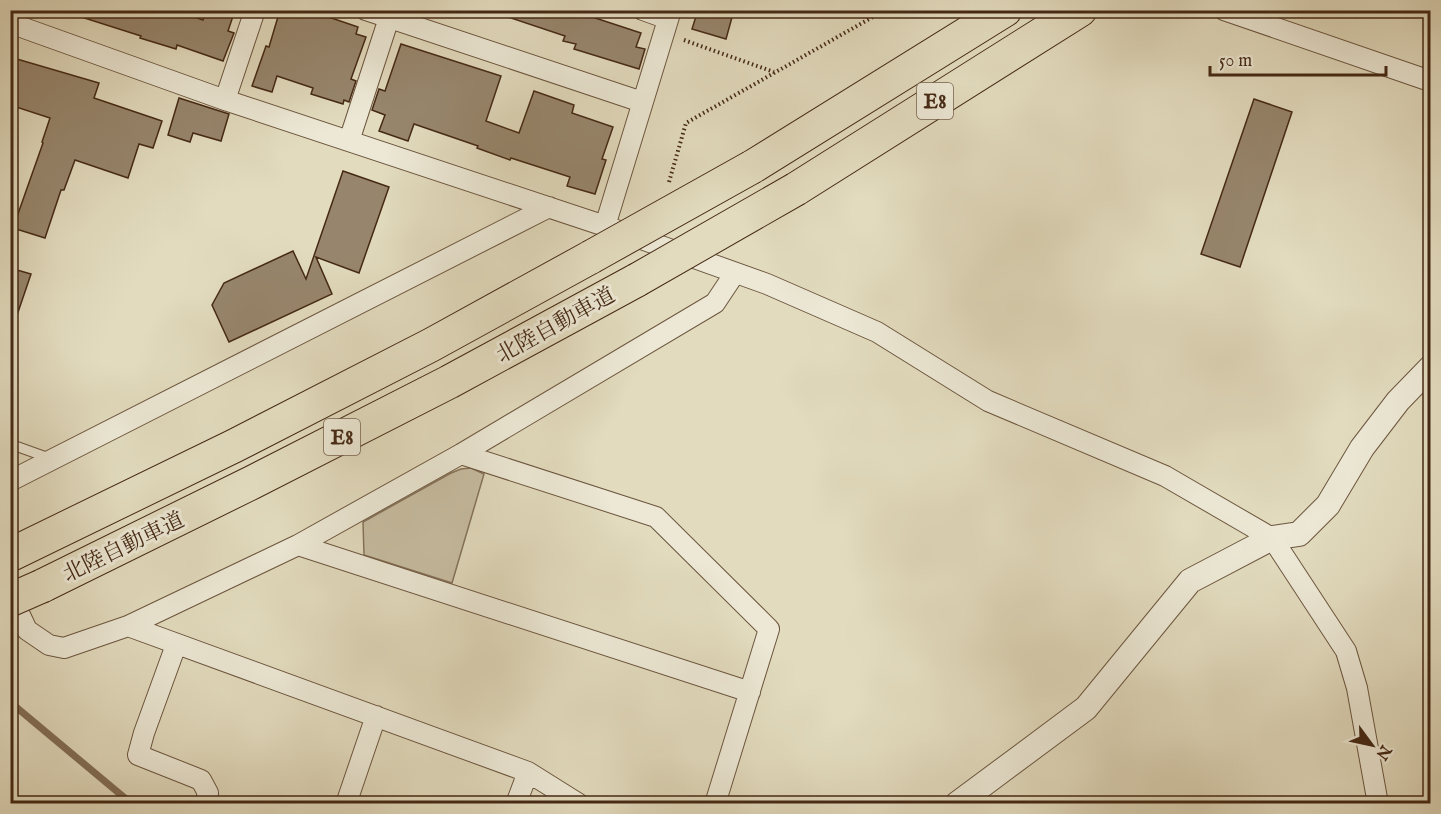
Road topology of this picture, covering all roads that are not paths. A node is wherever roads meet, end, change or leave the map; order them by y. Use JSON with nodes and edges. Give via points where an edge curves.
{"nodes":[{"id":1,"x":255,"y":10,"type":"edge"},
{"id":2,"x":366,"y":10,"type":"edge"},
{"id":3,"x":643,"y":10,"type":"edge"},
{"id":4,"x":1005,"y":10,"type":"edge"},
{"id":5,"x":1224,"y":10,"type":"edge"},
{"id":6,"x":1077,"y":12,"type":"edge"},
{"id":7,"x":388,"y":18,"type":"junction"},
{"id":8,"x":667,"y":21,"type":"edge"},
{"id":9,"x":10,"y":23,"type":"edge"},
{"id":10,"x":1431,"y":81,"type":"edge"},
{"id":11,"x":225,"y":100,"type":"junction"},
{"id":12,"x":642,"y":102,"type":"junction"},
{"id":13,"x":349,"y":141,"type":"junction"},
{"id":14,"x":549,"y":207,"type":"junction"},
{"id":15,"x":605,"y":226,"type":"junction"},
{"id":16,"x":735,"y":273,"type":"junction"},
{"id":17,"x":1431,"y":368,"type":"edge"},
{"id":18,"x":10,"y":444,"type":"edge"},
{"id":19,"x":461,"y":454,"type":"junction"},
{"id":20,"x":54,"y":460,"type":"junction"},
{"id":21,"x":10,"y":481,"type":"edge"},
{"id":22,"x":1272,"y":538,"type":"junction"},
{"id":23,"x":298,"y":545,"type":"junction"},
{"id":24,"x":18,"y":552,"type":"edge"},
{"id":25,"x":10,"y":594,"type":"edge"},
{"id":26,"x":10,"y":600,"type":"edge"},
{"id":27,"x":128,"y":626,"type":"junction"},
{"id":28,"x":176,"y":645,"type":"junction"},
{"id":29,"x":750,"y":692,"type":"junction"},
{"id":30,"x":376,"y":716,"type":"junction"},
{"id":31,"x":528,"y":772,"type":"junction"},
{"id":32,"x":205,"y":804,"type":"edge"},
{"id":33,"x":346,"y":804,"type":"edge"},
{"id":34,"x":516,"y":804,"type":"edge"},
{"id":35,"x":579,"y":804,"type":"edge"},
{"id":36,"x":715,"y":804,"type":"edge"},
{"id":37,"x":957,"y":804,"type":"edge"},
{"id":38,"x":1378,"y":804,"type":"edge"}],
"edges":[{"from":1,"to":11,"type":"street"},
{"from":2,"to":7,"type":"street"},
{"from":3,"to":8,"type":"street"},
{"from":4,"to":24,"type":"highway","name":"北陸自動車道","number":"E8","bridge":true,"via":[[752,167],[431,345]]},
{"from":5,"to":10,"type":"street"},
{"from":6,"to":26,"type":"highway","name":"北陸自動車道","number":"E8","bridge":true,"via":[[796,189],[637,280],[253,482]]},
{"from":7,"to":12,"type":"street"},
{"from":7,"to":13,"type":"street"},
{"from":8,"to":12,"type":"street"},
{"from":9,"to":11,"type":"street"},
{"from":11,"to":13,"type":"street"},
{"from":12,"to":15,"type":"street"},
{"from":13,"to":14,"type":"street"},
{"from":14,"to":15,"type":"street"},
{"from":14,"to":20,"type":"street"},
{"from":15,"to":16,"type":"street"},
{"from":16,"to":19,"type":"street","via":[[715,303]]},
{"from":16,"to":22,"type":"street","via":[[877,332],[988,401],[1165,476]]},
{"from":17,"to":22,"type":"street","via":[[1398,401],[1362,448],[1328,505],[1299,534]]},
{"from":18,"to":20,"type":"lane"},
{"from":19,"to":23,"type":"street"},
{"from":19,"to":29,"type":"street","via":[[656,517],[769,629]]},
{"from":20,"to":21,"type":"street"},
{"from":22,"to":37,"type":"street","via":[[1190,581],[1086,708]]},
{"from":22,"to":38,"type":"street","via":[[1346,651],[1357,688]]},
{"from":23,"to":27,"type":"street"},
{"from":23,"to":29,"type":"street"},
{"from":25,"to":27,"type":"street","via":[[27,630],[48,645],[64,648]]},
{"from":27,"to":28,"type":"street"},
{"from":28,"to":30,"type":"street"},
{"from":28,"to":32,"type":"street","via":[[138,755],[201,780],[208,793]]},
{"from":29,"to":36,"type":"street"},
{"from":30,"to":31,"type":"street"},
{"from":30,"to":33,"type":"street"},
{"from":31,"to":34,"type":"street"},
{"from":31,"to":35,"type":"street"}]}
